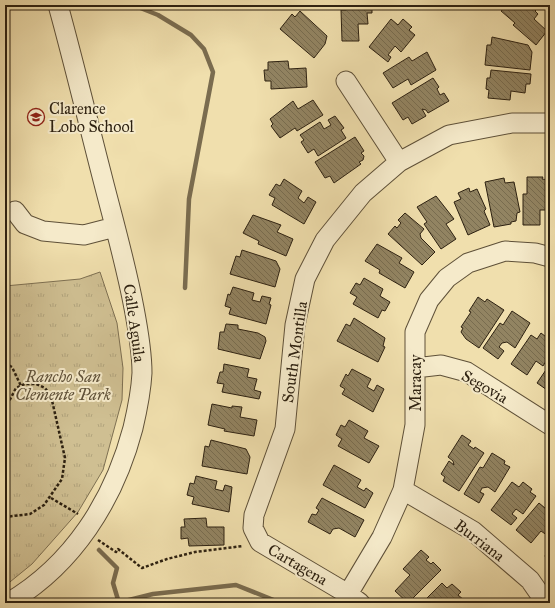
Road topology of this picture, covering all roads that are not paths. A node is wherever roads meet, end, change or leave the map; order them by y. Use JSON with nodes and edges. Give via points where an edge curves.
{"nodes":[{"id":1,"x":58,"y":5,"type":"edge"},
{"id":2,"x":346,"y":81,"type":"dead end"},
{"id":3,"x":550,"y":123,"type":"edge"},
{"id":4,"x":399,"y":162,"type":"junction"},
{"id":5,"x":15,"y":211,"type":"dead end"},
{"id":6,"x":115,"y":227,"type":"junction"},
{"id":7,"x":550,"y":257,"type":"edge"},
{"id":8,"x":415,"y":368,"type":"junction"},
{"id":9,"x":550,"y":425,"type":"edge"},
{"id":10,"x":403,"y":490,"type":"junction"},
{"id":11,"x":257,"y":538,"type":"joint"},
{"id":12,"x":354,"y":598,"type":"edge"},
{"id":13,"x":8,"y":603,"type":"edge"},
{"id":14,"x":546,"y":603,"type":"edge"}],
"edges":[{"from":1,"to":6,"type":"street","name":"Calle Aguila"},
{"from":2,"to":4,"type":"street"},
{"from":3,"to":4,"type":"street","name":"South Montilla","via":[[512,123],[449,135]]},
{"from":4,"to":11,"type":"street","name":"South Montilla","via":[[363,193],[325,240],[306,279],[295,325],[285,429],[252,521]]},
{"from":5,"to":6,"type":"street","via":[[25,224],[43,231],[84,235]]},
{"from":6,"to":13,"type":"street","name":"Calle Aguila","via":[[128,275],[139,336],[142,374],[137,412],[126,455],[109,494],[86,532],[53,569],[28,591]]},
{"from":7,"to":8,"type":"street","name":"Maracay","via":[[505,251],[468,263],[447,278],[429,300],[415,332]]},
{"from":8,"to":9,"type":"street","name":"Segovia","via":[[441,366],[467,372]]},
{"from":8,"to":10,"type":"street","name":"Maracay","via":[[415,425]]},
{"from":10,"to":12,"type":"street","name":"Maracay"},
{"from":10,"to":14,"type":"street","name":"Burriana","via":[[473,531],[530,580]]},
{"from":11,"to":12,"type":"street","name":"Cartagena","via":[[267,547]]}]}
